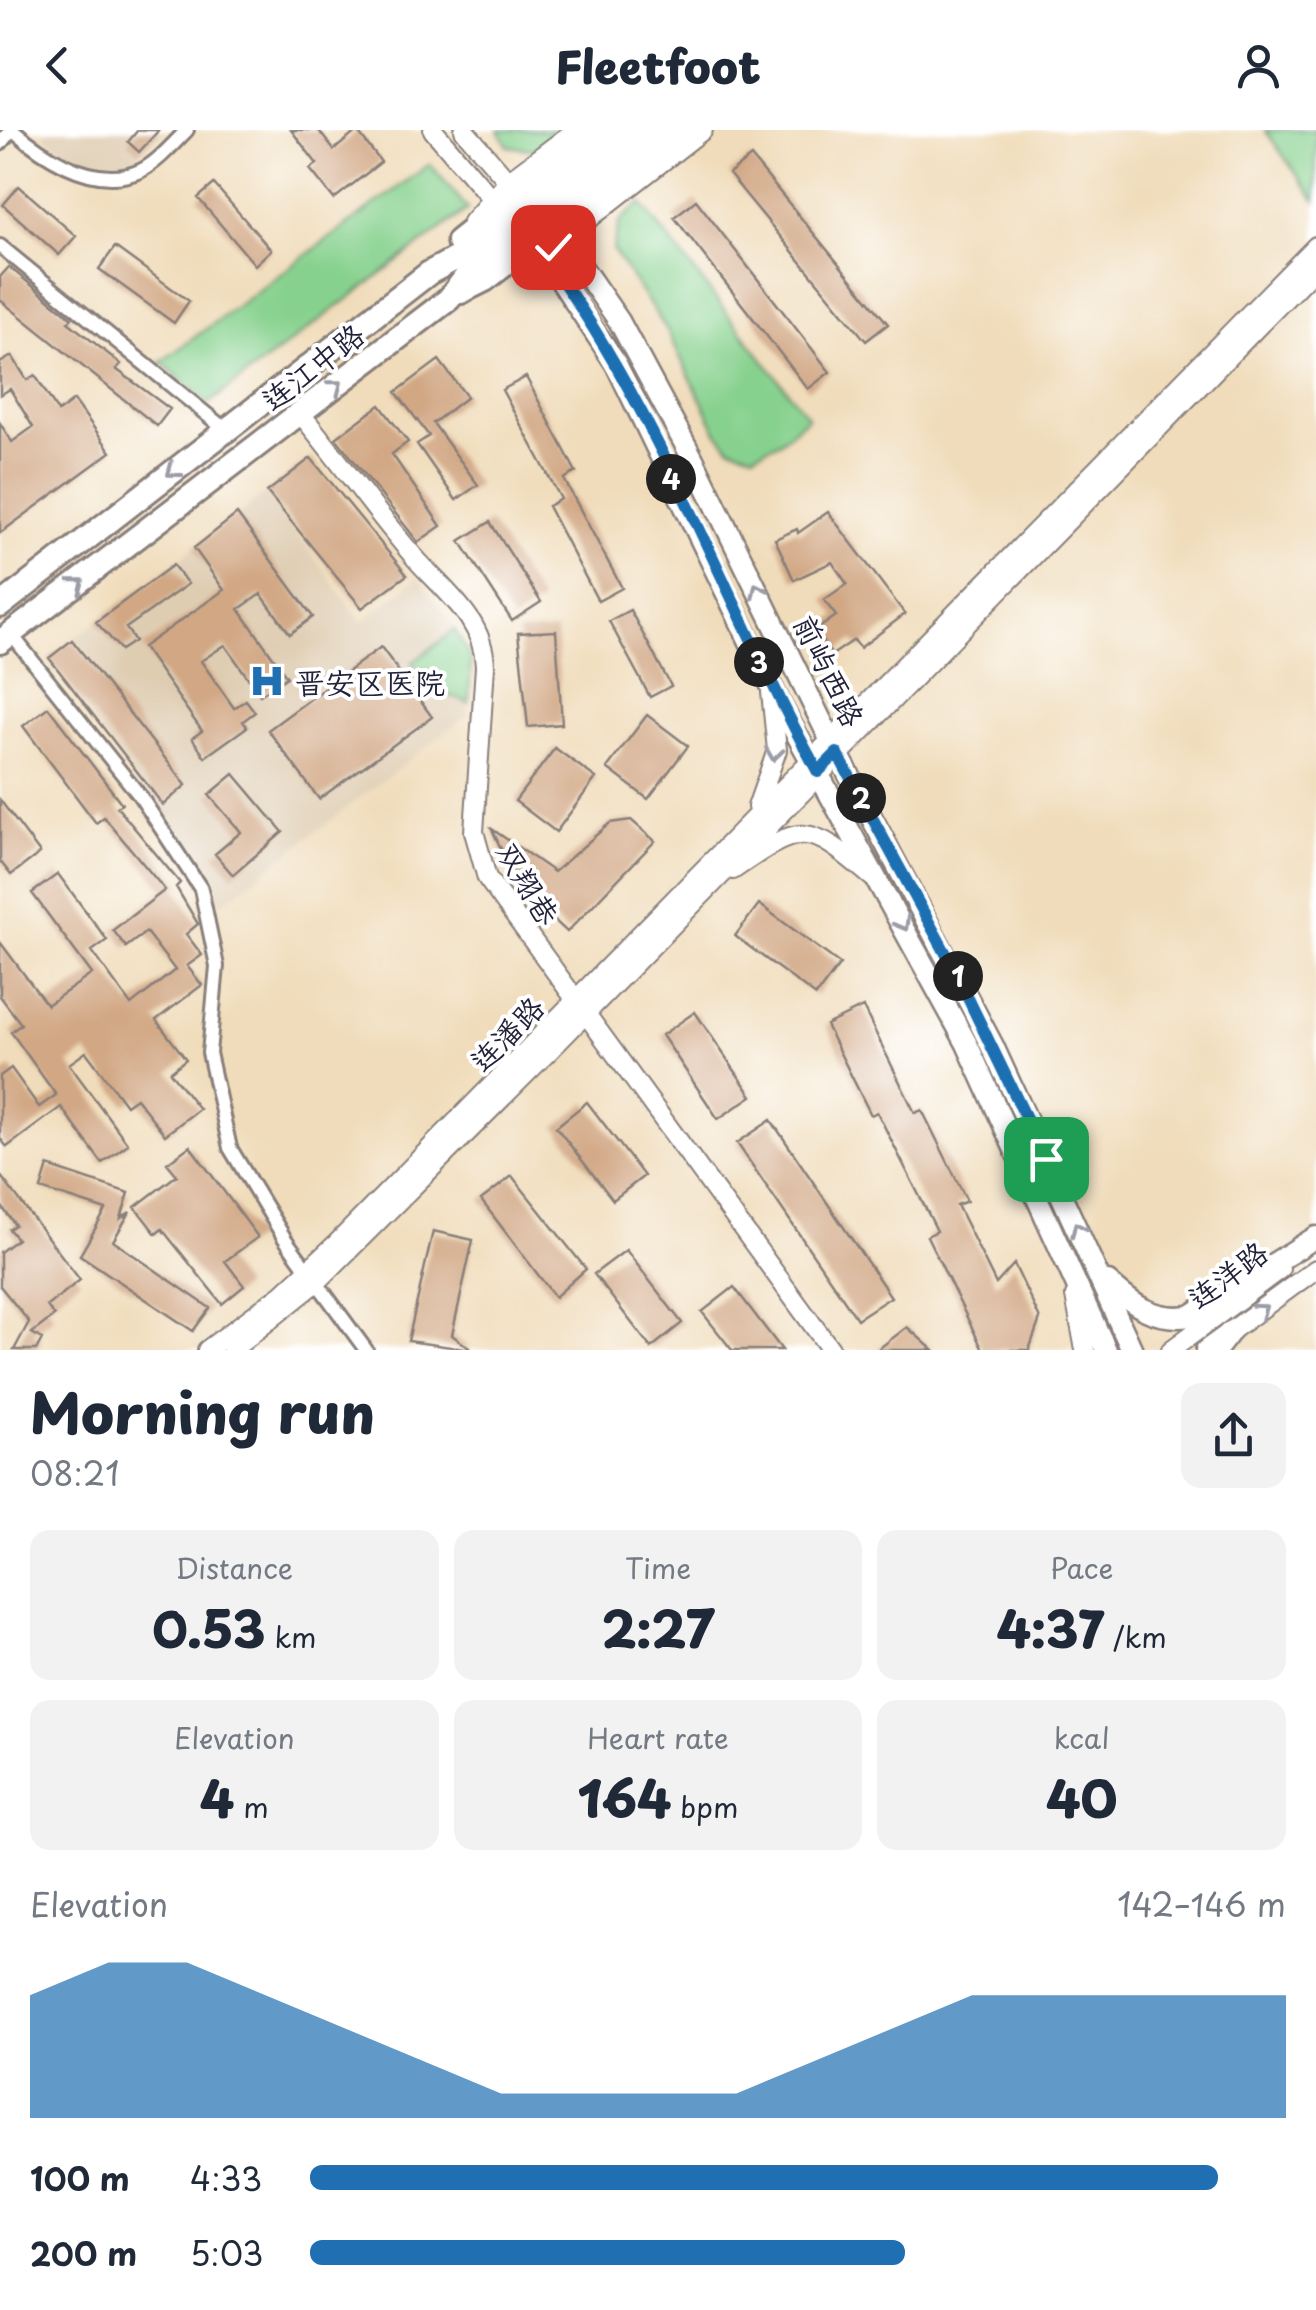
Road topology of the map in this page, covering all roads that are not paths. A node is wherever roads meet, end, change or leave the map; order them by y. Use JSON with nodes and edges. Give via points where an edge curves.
{"nodes":[{"id":1,"x":12,"y":130,"type":"edge"},
{"id":2,"x":187,"y":130,"type":"edge"},
{"id":3,"x":433,"y":130,"type":"edge"},
{"id":4,"x":464,"y":130,"type":"edge"},
{"id":5,"x":576,"y":130,"type":"edge"},
{"id":6,"x":597,"y":130,"type":"edge"},
{"id":7,"x":624,"y":130,"type":"edge"},
{"id":8,"x":653,"y":130,"type":"edge"},
{"id":9,"x":679,"y":130,"type":"edge"},
{"id":10,"x":704,"y":130,"type":"edge"},
{"id":11,"x":0,"y":144,"type":"edge"},
{"id":12,"x":508,"y":182,"type":"junction"},
{"id":13,"x":495,"y":202,"type":"junction"},
{"id":14,"x":536,"y":210,"type":"junction"},
{"id":15,"x":564,"y":240,"type":"junction"},
{"id":16,"x":0,"y":246,"type":"edge"},
{"id":17,"x":1316,"y":246,"type":"edge"},
{"id":18,"x":543,"y":254,"type":"junction"},
{"id":19,"x":1316,"y":267,"type":"edge"},
{"id":20,"x":429,"y":274,"type":"junction"},
{"id":21,"x":485,"y":280,"type":"junction"},
{"id":22,"x":448,"y":299,"type":"junction"},
{"id":23,"x":300,"y":413,"type":"junction"},
{"id":24,"x":226,"y":431,"type":"junction"},
{"id":25,"x":3,"y":602,"type":"edge"},
{"id":26,"x":14,"y":635,"type":"edge"},
{"id":27,"x":0,"y":656,"type":"edge"},
{"id":28,"x":769,"y":682,"type":"junction"},
{"id":29,"x":834,"y":747,"type":"junction"},
{"id":30,"x":815,"y":766,"type":"junction"},
{"id":31,"x":750,"y":821,"type":"junction"},
{"id":32,"x":880,"y":884,"type":"junction"},
{"id":33,"x":704,"y":890,"type":"junction"},
{"id":34,"x":579,"y":1009,"type":"junction"},
{"id":35,"x":1316,"y":1240,"type":"edge"},
{"id":36,"x":1064,"y":1252,"type":"junction"},
{"id":37,"x":1316,"y":1269,"type":"edge"},
{"id":38,"x":1099,"y":1274,"type":"junction"},
{"id":39,"x":312,"y":1276,"type":"junction"},
{"id":40,"x":1230,"y":1332,"type":"junction"},
{"id":41,"x":207,"y":1350,"type":"edge"},
{"id":42,"x":232,"y":1350,"type":"edge"},
{"id":43,"x":366,"y":1350,"type":"edge"},
{"id":44,"x":830,"y":1350,"type":"edge"},
{"id":45,"x":1085,"y":1350,"type":"edge"},
{"id":46,"x":1106,"y":1350,"type":"edge"},
{"id":47,"x":1132,"y":1350,"type":"edge"},
{"id":48,"x":1172,"y":1350,"type":"edge"},
{"id":49,"x":1205,"y":1350,"type":"edge"},
{"id":50,"x":1216,"y":1350,"type":"edge"}],
"edges":[{"from":1,"to":2,"type":"street","via":[[43,156],[95,176],[139,171]]},
{"from":1,"to":11,"type":"street"},
{"from":3,"to":13,"type":"main road"},
{"from":4,"to":12,"type":"main road"},
{"from":5,"to":12,"type":"main road"},
{"from":6,"to":13,"type":"highway"},
{"from":7,"to":14,"type":"highway","name":"连江中路"},
{"from":8,"to":14,"type":"highway","name":"连江中路"},
{"from":9,"to":21,"type":"highway"},
{"from":10,"to":15,"type":"main road"},
{"from":12,"to":13,"type":"main road"},
{"from":13,"to":20,"type":"highway"},
{"from":14,"to":20,"type":"highway","name":"连江中路"},
{"from":14,"to":22,"type":"highway","name":"连江中路"},
{"from":15,"to":18,"type":"main road"},
{"from":29,"to":15,"type":"main road","name":"前屿西路","one_way":true,"via":[[694,458],[620,321]]},
{"from":16,"to":24,"type":"street"},
{"from":17,"to":29,"type":"main road"},
{"from":18,"to":21,"type":"main road"},
{"from":18,"to":28,"type":"main road","name":"前屿西路","via":[[616,364]]},
{"from":19,"to":29,"type":"main road"},
{"from":20,"to":24,"type":"highway","name":"连江中路"},
{"from":21,"to":22,"type":"highway"},
{"from":23,"to":22,"type":"highway","name":"连江中路","one_way":true},
{"from":26,"to":23,"type":"highway","name":"连江中路","one_way":true},
{"from":23,"to":34,"type":"main road","name":"双翔巷","via":[[446,588],[481,640],[476,850],[495,891]]},
{"from":24,"to":25,"type":"highway","name":"连江中路","one_way":true},
{"from":26,"to":27,"type":"main road"},
{"from":26,"to":39,"type":"street","via":[[140,796],[202,888],[217,966],[209,1054],[230,1148]]},
{"from":28,"to":30,"type":"main road","name":"前屿西路"},
{"from":28,"to":31,"type":"main road","one_way":true,"via":[[777,750]]},
{"from":29,"to":30,"type":"main road","name":"连潘路"},
{"from":38,"to":29,"type":"main road","name":"前屿西路","one_way":true,"via":[[959,978]]},
{"from":30,"to":31,"type":"main road","name":"连潘路"},
{"from":30,"to":32,"type":"main road","name":"前屿西路"},
{"from":30,"to":33,"type":"main road","name":"连潘路"},
{"from":31,"to":34,"type":"main road","name":"连潘路"},
{"from":32,"to":33,"type":"main road","via":[[835,844],[803,832],[784,836]]},
{"from":32,"to":36,"type":"main road","name":"前屿西路","one_way":true,"via":[[967,1044]]},
{"from":33,"to":34,"type":"main road","name":"连潘路"},
{"from":34,"to":39,"type":"main road","name":"连潘路"},
{"from":34,"to":44,"type":"main road","name":"双翔巷"},
{"from":35,"to":38,"type":"main road","via":[[1190,1316],[1145,1312]]},
{"from":35,"to":48,"type":"main road","name":"连洋路"},
{"from":36,"to":45,"type":"main road"},
{"from":36,"to":46,"type":"main road","name":"前屿西路"},
{"from":40,"to":37,"type":"main road","name":"连洋路","one_way":true},
{"from":38,"to":47,"type":"main road","name":"前屿西路"},
{"from":39,"to":41,"type":"main road","name":"连潘路"},
{"from":39,"to":42,"type":"main road","name":"连潘路"},
{"from":39,"to":43,"type":"street"},
{"from":40,"to":49,"type":"main road","name":"连洋路"},
{"from":40,"to":50,"type":"main road"}]}
